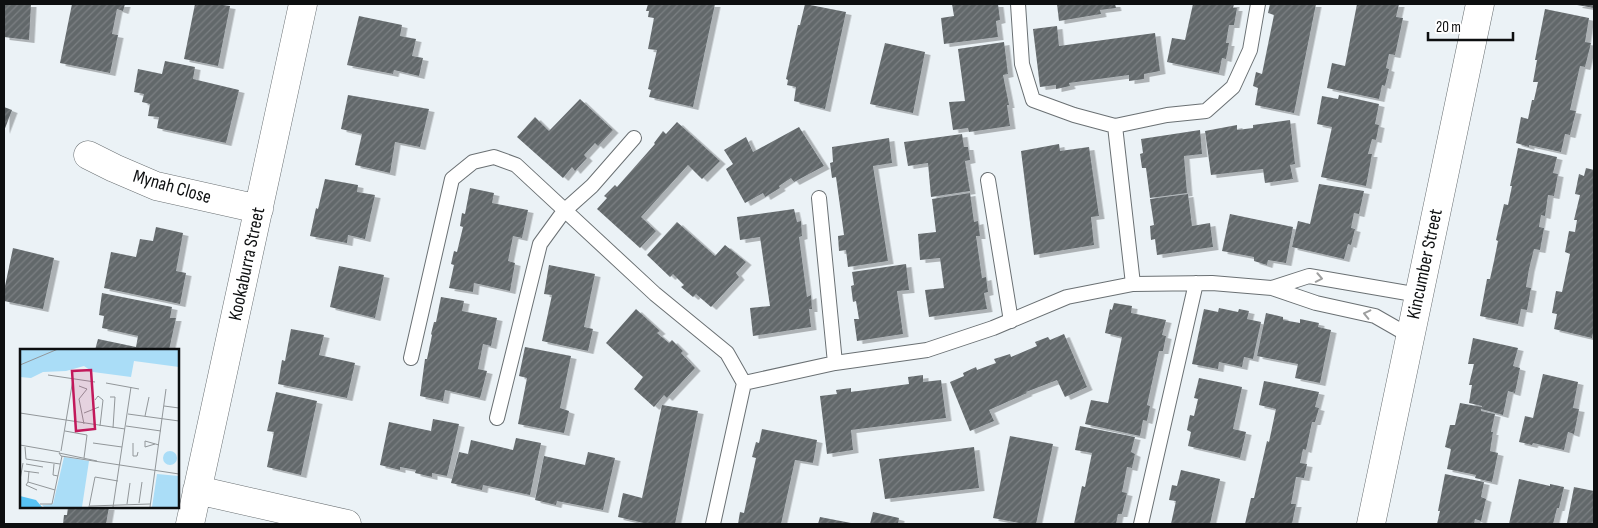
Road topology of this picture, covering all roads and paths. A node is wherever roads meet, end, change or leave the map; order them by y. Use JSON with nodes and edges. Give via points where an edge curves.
{"nodes":[{"id":1,"x":303,"y":4,"type":"edge"},
{"id":2,"x":1018,"y":4,"type":"edge"},
{"id":3,"x":1258,"y":4,"type":"edge"},
{"id":4,"x":1480,"y":4,"type":"edge"},
{"id":5,"x":1115,"y":126,"type":"junction"},
{"id":6,"x":634,"y":138,"type":"dead end"},
{"id":7,"x":88,"y":155,"type":"dead end"},
{"id":8,"x":988,"y":180,"type":"dead end"},
{"id":9,"x":820,"y":198,"type":"dead end"},
{"id":10,"x":259,"y":209,"type":"junction"},
{"id":11,"x":564,"y":212,"type":"junction"},
{"id":12,"x":1196,"y":283,"type":"junction"},
{"id":13,"x":1133,"y":284,"type":"junction"},
{"id":14,"x":1272,"y":288,"type":"junction"},
{"id":15,"x":1419,"y":296,"type":"junction"},
{"id":16,"x":1011,"y":321,"type":"junction"},
{"id":17,"x":1410,"y":336,"type":"junction"},
{"id":18,"x":411,"y":358,"type":"dead end"},
{"id":19,"x":835,"y":363,"type":"junction"},
{"id":20,"x":744,"y":383,"type":"junction"},
{"id":21,"x":497,"y":418,"type":"dead end"},
{"id":22,"x":197,"y":490,"type":"junction"},
{"id":23,"x":190,"y":524,"type":"edge"},
{"id":24,"x":347,"y":524,"type":"edge"},
{"id":25,"x":713,"y":524,"type":"edge"},
{"id":26,"x":1141,"y":524,"type":"edge"},
{"id":27,"x":1370,"y":524,"type":"edge"}],
"edges":[{"from":1,"to":10,"type":"street","name":"Kookaburra Street"},
{"from":2,"to":5,"type":"lane","via":[[1022,64],[1033,100]]},
{"from":3,"to":5,"type":"lane","via":[[1250,50],[1233,88],[1206,111]]},
{"from":4,"to":15,"type":"street","name":"Kincumber Street"},
{"from":5,"to":13,"type":"lane"},
{"from":6,"to":11,"type":"lane"},
{"from":7,"to":10,"type":"street","name":"Mynah Close","via":[[156,186]]},
{"from":8,"to":16,"type":"lane"},
{"from":9,"to":19,"type":"lane"},
{"from":10,"to":22,"type":"street","name":"Kookaburra Street"},
{"from":11,"to":18,"type":"lane","via":[[516,165],[494,157],[473,162],[452,179]]},
{"from":11,"to":20,"type":"lane","via":[[727,354]]},
{"from":11,"to":21,"type":"lane","via":[[540,244]]},
{"from":12,"to":13,"type":"lane"},
{"from":12,"to":14,"type":"lane"},
{"from":12,"to":26,"type":"lane"},
{"from":13,"to":16,"type":"lane","via":[[1067,297]]},
{"from":14,"to":15,"type":"lane","one_way":true,"via":[[1309,276]]},
{"from":17,"to":14,"type":"lane","one_way":true,"via":[[1375,316],[1316,303]]},
{"from":15,"to":17,"type":"street","name":"Kincumber Street"},
{"from":16,"to":19,"type":"lane","via":[[927,350]]},
{"from":17,"to":27,"type":"street","name":"Kincumber Street"},
{"from":19,"to":20,"type":"lane"},
{"from":20,"to":25,"type":"lane"},
{"from":22,"to":23,"type":"street","name":"Kookaburra Street"},
{"from":22,"to":24,"type":"street"}]}
